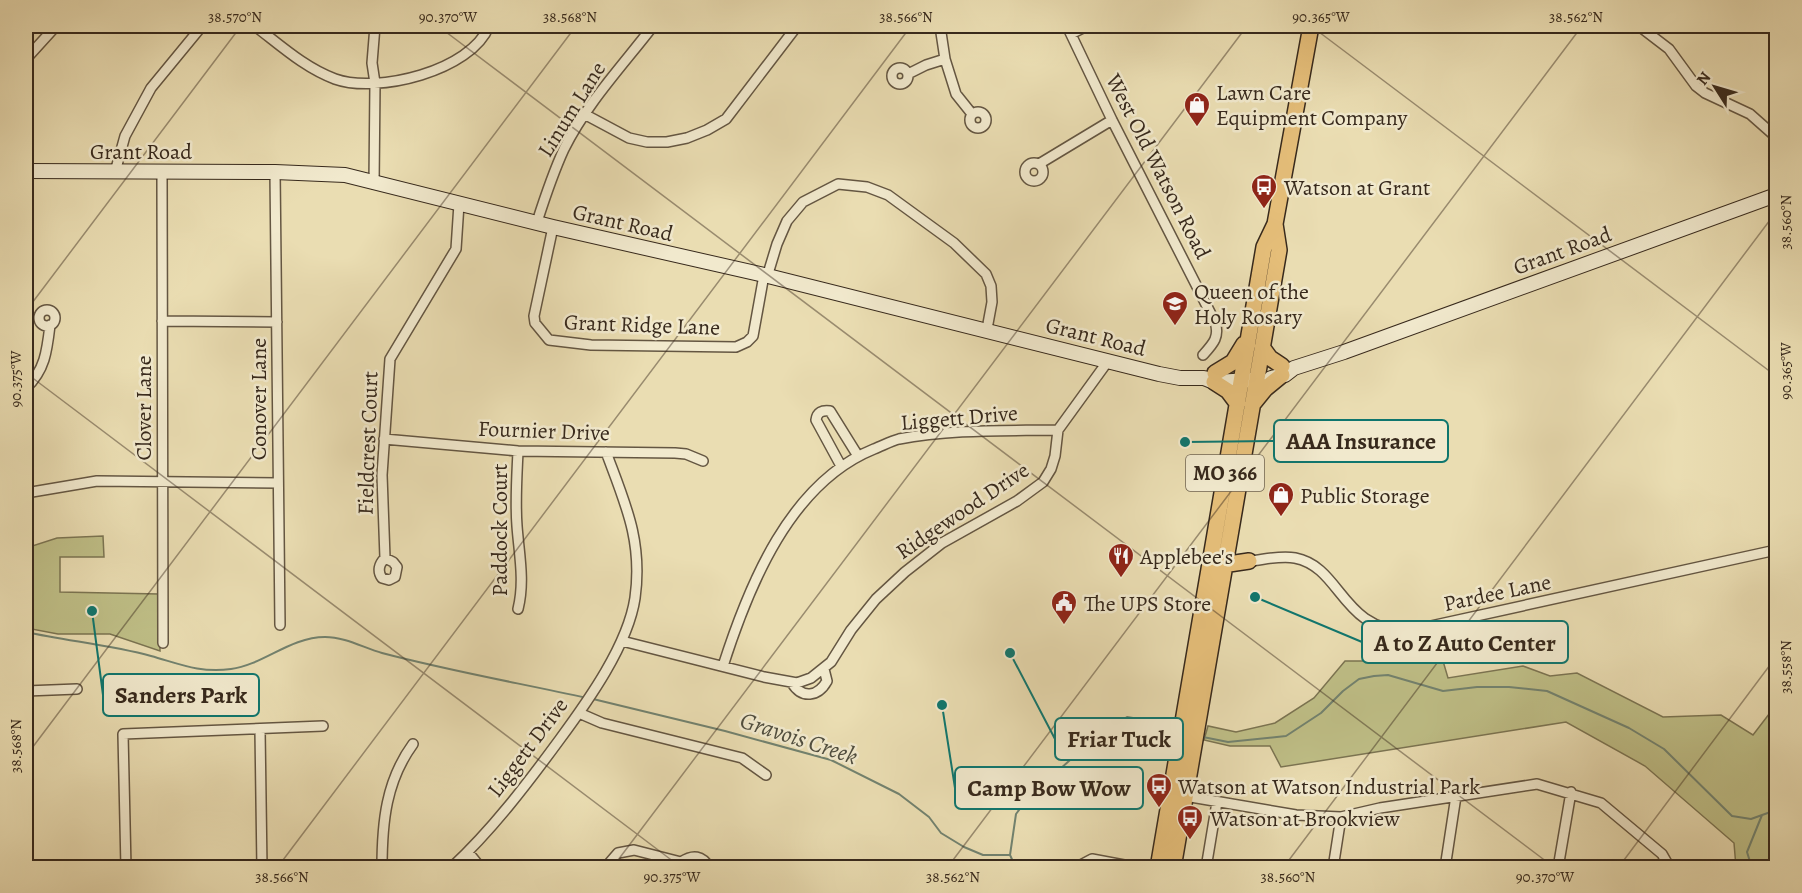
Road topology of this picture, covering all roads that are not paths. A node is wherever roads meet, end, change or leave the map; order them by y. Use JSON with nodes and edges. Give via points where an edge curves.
{"nodes":[{"id":1,"x":56,"y":26,"type":"edge"},
{"id":2,"x":202,"y":26,"type":"edge"},
{"id":3,"x":255,"y":26,"type":"edge"},
{"id":4,"x":375,"y":26,"type":"edge"},
{"id":5,"x":489,"y":26,"type":"edge"},
{"id":6,"x":654,"y":26,"type":"edge"},
{"id":7,"x":797,"y":26,"type":"edge"},
{"id":8,"x":939,"y":26,"type":"edge"},
{"id":9,"x":1087,"y":26,"type":"edge"},
{"id":10,"x":1311,"y":26,"type":"edge"},
{"id":11,"x":1639,"y":26,"type":"edge"},
{"id":12,"x":1069,"y":30,"type":"edge"},
{"id":13,"x":26,"y":59,"type":"edge"},
{"id":14,"x":945,"y":59,"type":"junction"},
{"id":15,"x":908,"y":74,"type":"dead end"},
{"id":16,"x":375,"y":83,"type":"junction"},
{"id":17,"x":972,"y":114,"type":"dead end"},
{"id":18,"x":586,"y":115,"type":"junction"},
{"id":19,"x":1112,"y":120,"type":"junction"},
{"id":20,"x":1776,"y":137,"type":"edge"},
{"id":21,"x":1039,"y":164,"type":"dead end"},
{"id":22,"x":26,"y":171,"type":"edge"},
{"id":23,"x":115,"y":172,"type":"junction"},
{"id":24,"x":275,"y":172,"type":"junction"},
{"id":25,"x":162,"y":173,"type":"junction"},
{"id":26,"x":374,"y":184,"type":"junction"},
{"id":27,"x":1776,"y":195,"type":"edge"},
{"id":28,"x":459,"y":204,"type":"junction"},
{"id":29,"x":537,"y":222,"type":"junction"},
{"id":30,"x":1275,"y":224,"type":"junction"},
{"id":31,"x":554,"y":227,"type":"junction"},
{"id":32,"x":766,"y":276,"type":"junction"},
{"id":33,"x":162,"y":321,"type":"junction"},
{"id":34,"x":277,"y":322,"type":"junction"},
{"id":35,"x":50,"y":325,"type":"dead end"},
{"id":36,"x":987,"y":329,"type":"junction"},
{"id":37,"x":1248,"y":339,"type":"junction"},
{"id":38,"x":1262,"y":347,"type":"junction"},
{"id":39,"x":1203,"y":355,"type":"dead end"},
{"id":40,"x":1108,"y":361,"type":"junction"},
{"id":41,"x":1286,"y":370,"type":"junction"},
{"id":42,"x":1249,"y":376,"type":"junction"},
{"id":43,"x":1211,"y":378,"type":"junction"},
{"id":44,"x":26,"y":388,"type":"edge"},
{"id":45,"x":1244,"y":404,"type":"junction"},
{"id":46,"x":1058,"y":430,"type":"junction"},
{"id":47,"x":384,"y":439,"type":"junction"},
{"id":48,"x":518,"y":450,"type":"junction"},
{"id":49,"x":606,"y":452,"type":"junction"},
{"id":50,"x":858,"y":456,"type":"junction"},
{"id":51,"x":703,"y":461,"type":"dead end"},
{"id":52,"x":841,"y":466,"type":"junction"},
{"id":53,"x":162,"y":482,"type":"junction"},
{"id":54,"x":278,"y":483,"type":"junction"},
{"id":55,"x":26,"y":493,"type":"edge"},
{"id":56,"x":1776,"y":550,"type":"edge"},
{"id":57,"x":385,"y":558,"type":"dead end"},
{"id":58,"x":1248,"y":561,"type":"junction"},
{"id":59,"x":1219,"y":567,"type":"junction"},
{"id":60,"x":518,"y":609,"type":"dead end"},
{"id":61,"x":280,"y":625,"type":"dead end"},
{"id":62,"x":622,"y":641,"type":"junction"},
{"id":63,"x":163,"y":643,"type":"dead end"},
{"id":64,"x":723,"y":666,"type":"junction"},
{"id":65,"x":824,"y":669,"type":"junction"},
{"id":66,"x":792,"y":683,"type":"junction"},
{"id":67,"x":77,"y":689,"type":"dead end"},
{"id":68,"x":26,"y":691,"type":"edge"},
{"id":69,"x":581,"y":709,"type":"junction"},
{"id":70,"x":323,"y":726,"type":"dead end"},
{"id":71,"x":260,"y":730,"type":"junction"},
{"id":72,"x":413,"y":744,"type":"dead end"},
{"id":73,"x":1186,"y":745,"type":"junction"},
{"id":74,"x":766,"y":775,"type":"dead end"},
{"id":75,"x":1571,"y":792,"type":"junction"},
{"id":76,"x":1185,"y":796,"type":"junction"},
{"id":77,"x":1456,"y":796,"type":"junction"},
{"id":78,"x":1217,"y":802,"type":"junction"},
{"id":79,"x":1341,"y":817,"type":"junction"},
{"id":80,"x":468,"y":852,"type":"junction"},
{"id":81,"x":683,"y":865,"type":"edge"},
{"id":82,"x":126,"y":867,"type":"edge"},
{"id":83,"x":262,"y":867,"type":"edge"},
{"id":84,"x":382,"y":867,"type":"edge"},
{"id":85,"x":451,"y":867,"type":"edge"},
{"id":86,"x":481,"y":867,"type":"edge"},
{"id":87,"x":605,"y":867,"type":"edge"},
{"id":88,"x":710,"y":867,"type":"edge"},
{"id":89,"x":1075,"y":867,"type":"edge"},
{"id":90,"x":1140,"y":867,"type":"edge"},
{"id":91,"x":1158,"y":867,"type":"edge"},
{"id":92,"x":1173,"y":867,"type":"edge"},
{"id":93,"x":1206,"y":867,"type":"edge"},
{"id":94,"x":1333,"y":867,"type":"edge"},
{"id":95,"x":1445,"y":867,"type":"edge"},
{"id":96,"x":1558,"y":867,"type":"edge"},
{"id":97,"x":1670,"y":867,"type":"edge"}],
"edges":[{"from":1,"to":13,"type":"street"},
{"from":2,"to":23,"type":"street","via":[[151,88],[125,136]]},
{"from":3,"to":16,"type":"street","via":[[315,70],[351,84]]},
{"from":4,"to":16,"type":"street"},
{"from":5,"to":16,"type":"street","via":[[467,54],[442,68],[421,76]]},
{"from":6,"to":18,"type":"street","name":"Linum Lane"},
{"from":7,"to":18,"type":"street","via":[[726,119],[707,130],[687,138],[648,142],[629,138]]},
{"from":8,"to":14,"type":"street"},
{"from":9,"to":12,"type":"street"},
{"from":10,"to":30,"type":"main road","number":"MO 366"},
{"from":11,"to":20,"type":"street","via":[[1669,49],[1696,86],[1750,114]]},
{"from":12,"to":19,"type":"street","name":"West Old Watson Road"},
{"from":14,"to":15,"type":"street"},
{"from":14,"to":17,"type":"street","via":[[956,94]]},
{"from":16,"to":26,"type":"street"},
{"from":18,"to":29,"type":"street","name":"Linum Lane","via":[[565,147]]},
{"from":19,"to":21,"type":"street"},
{"from":19,"to":39,"type":"street","name":"West Old Watson Road","via":[[1215,322],[1216,340]]},
{"from":22,"to":23,"type":"street","name":"Grant Road"},
{"from":23,"to":25,"type":"street","name":"Grant Road"},
{"from":24,"to":25,"type":"street","name":"Grant Road"},
{"from":24,"to":26,"type":"street","name":"Grant Road","via":[[345,175]]},
{"from":24,"to":34,"type":"street","name":"Conover Lane"},
{"from":25,"to":33,"type":"street","name":"Clover Lane"},
{"from":26,"to":28,"type":"street","name":"Grant Road"},
{"from":27,"to":41,"type":"street","name":"Grant Road"},
{"from":28,"to":29,"type":"street","name":"Grant Road"},
{"from":28,"to":47,"type":"street","name":"Fieldcrest Court","via":[[456,249],[390,358]]},
{"from":29,"to":31,"type":"street","name":"Grant Road"},
{"from":30,"to":37,"type":"main road","number":"MO 366","via":[[1264,247]]},
{"from":30,"to":38,"type":"main road","number":"MO 366","via":[[1279,250]]},
{"from":31,"to":32,"type":"street","name":"Grant Road"},
{"from":31,"to":32,"type":"street","name":"Grant Ridge Lane","via":[[534,316],[535,324],[549,340],[591,345],[736,347],[753,336]]},
{"from":32,"to":36,"type":"street","name":"Grant Road"},
{"from":32,"to":36,"type":"street","via":[[787,221],[802,202],[838,184],[867,187],[888,195],[954,243],[986,274],[992,302]]},
{"from":33,"to":34,"type":"street"},
{"from":33,"to":53,"type":"street","name":"Clover Lane"},
{"from":34,"to":54,"type":"street","name":"Conover Lane"},
{"from":35,"to":44,"type":"street","via":[[47,355]]},
{"from":36,"to":40,"type":"street","name":"Grant Road"},
{"from":37,"to":42,"type":"main road","number":"MO 366"},
{"from":37,"to":43,"type":"main road","via":[[1233,362]]},
{"from":38,"to":41,"type":"main road"},
{"from":38,"to":42,"type":"main road","number":"MO 366"},
{"from":40,"to":43,"type":"street","name":"Grant Road","via":[[1180,378]]},
{"from":40,"to":46,"type":"street"},
{"from":41,"to":42,"type":"street","name":"Grant Road"},
{"from":41,"to":45,"type":"main road"},
{"from":42,"to":43,"type":"street","name":"Grant Road"},
{"from":42,"to":45,"type":"main road","number":"MO 366"},
{"from":43,"to":45,"type":"main road"},
{"from":45,"to":59,"type":"main road","number":"MO 366"},
{"from":45,"to":59,"type":"main road","number":"MO 366"},
{"from":46,"to":50,"type":"street","name":"Liggett Drive","via":[[970,431],[897,440]]},
{"from":46,"to":65,"type":"street","name":"Ridgewood Drive","via":[[1055,456],[1043,482],[911,566],[876,598]]},
{"from":47,"to":48,"type":"street","name":"Fournier Drive"},
{"from":47,"to":57,"type":"street","name":"Fieldcrest Court"},
{"from":48,"to":49,"type":"street","name":"Fournier Drive"},
{"from":48,"to":60,"type":"street","name":"Paddock Court","via":[[517,523],[522,580]]},
{"from":49,"to":51,"type":"street","name":"Fournier Drive","via":[[686,454]]},
{"from":49,"to":62,"type":"street","name":"Liggett Drive","via":[[633,524],[636,547],[635,599]]},
{"from":50,"to":52,"type":"street","name":"Liggett Drive"},
{"from":50,"to":52,"type":"street","via":[[830,411],[820,412],[816,420]]},
{"from":52,"to":64,"type":"street","name":"Liggett Drive","via":[[787,522],[739,615]]},
{"from":53,"to":54,"type":"street"},
{"from":53,"to":55,"type":"street","via":[[97,481]]},
{"from":53,"to":63,"type":"street","name":"Clover Lane"},
{"from":54,"to":61,"type":"street","name":"Conover Lane"},
{"from":56,"to":58,"type":"street","name":"Pardee Lane","via":[[1408,631],[1392,631],[1364,618],[1318,569],[1306,562],[1294,558]]},
{"from":58,"to":59,"type":"main road"},
{"from":58,"to":59,"type":"main road"},
{"from":59,"to":73,"type":"main road","number":"MO 366"},
{"from":62,"to":64,"type":"street","name":"Ridgewood Drive"},
{"from":62,"to":69,"type":"street","name":"Liggett Drive"},
{"from":64,"to":66,"type":"street","name":"Ridgewood Drive"},
{"from":65,"to":66,"type":"street","name":"Ridgewood Drive","via":[[811,678]]},
{"from":65,"to":66,"type":"street","name":"Ridgewood Drive","via":[[827,681],[817,692],[807,695],[797,691]]},
{"from":67,"to":68,"type":"street"},
{"from":69,"to":74,"type":"street","via":[[602,723],[742,758]]},
{"from":69,"to":80,"type":"street","name":"Liggett Drive","via":[[529,781]]},
{"from":70,"to":71,"type":"street"},
{"from":71,"to":82,"type":"street","via":[[123,734]]},
{"from":71,"to":83,"type":"street"},
{"from":72,"to":84,"type":"street","via":[[394,777],[386,801]]},
{"from":73,"to":76,"type":"main road","number":"MO 366"},
{"from":73,"to":91,"type":"main road","number":"MO 366"},
{"from":75,"to":77,"type":"street","via":[[1537,784]]},
{"from":75,"to":96,"type":"street"},
{"from":75,"to":97,"type":"street","via":[[1600,803],[1662,854]]},
{"from":76,"to":78,"type":"street"},
{"from":76,"to":92,"type":"main road","number":"MO 366"},
{"from":77,"to":79,"type":"street"},
{"from":77,"to":95,"type":"street"},
{"from":78,"to":79,"type":"street","via":[[1296,815]]},
{"from":78,"to":93,"type":"street"},
{"from":79,"to":94,"type":"street"},
{"from":80,"to":85,"type":"street","name":"Liggett Drive"},
{"from":80,"to":86,"type":"street"},
{"from":81,"to":87,"type":"street","via":[[634,850],[618,853]]},
{"from":81,"to":88,"type":"street","via":[[692,856],[703,859]]},
{"from":89,"to":90,"type":"street","via":[[1092,859]]}]}
